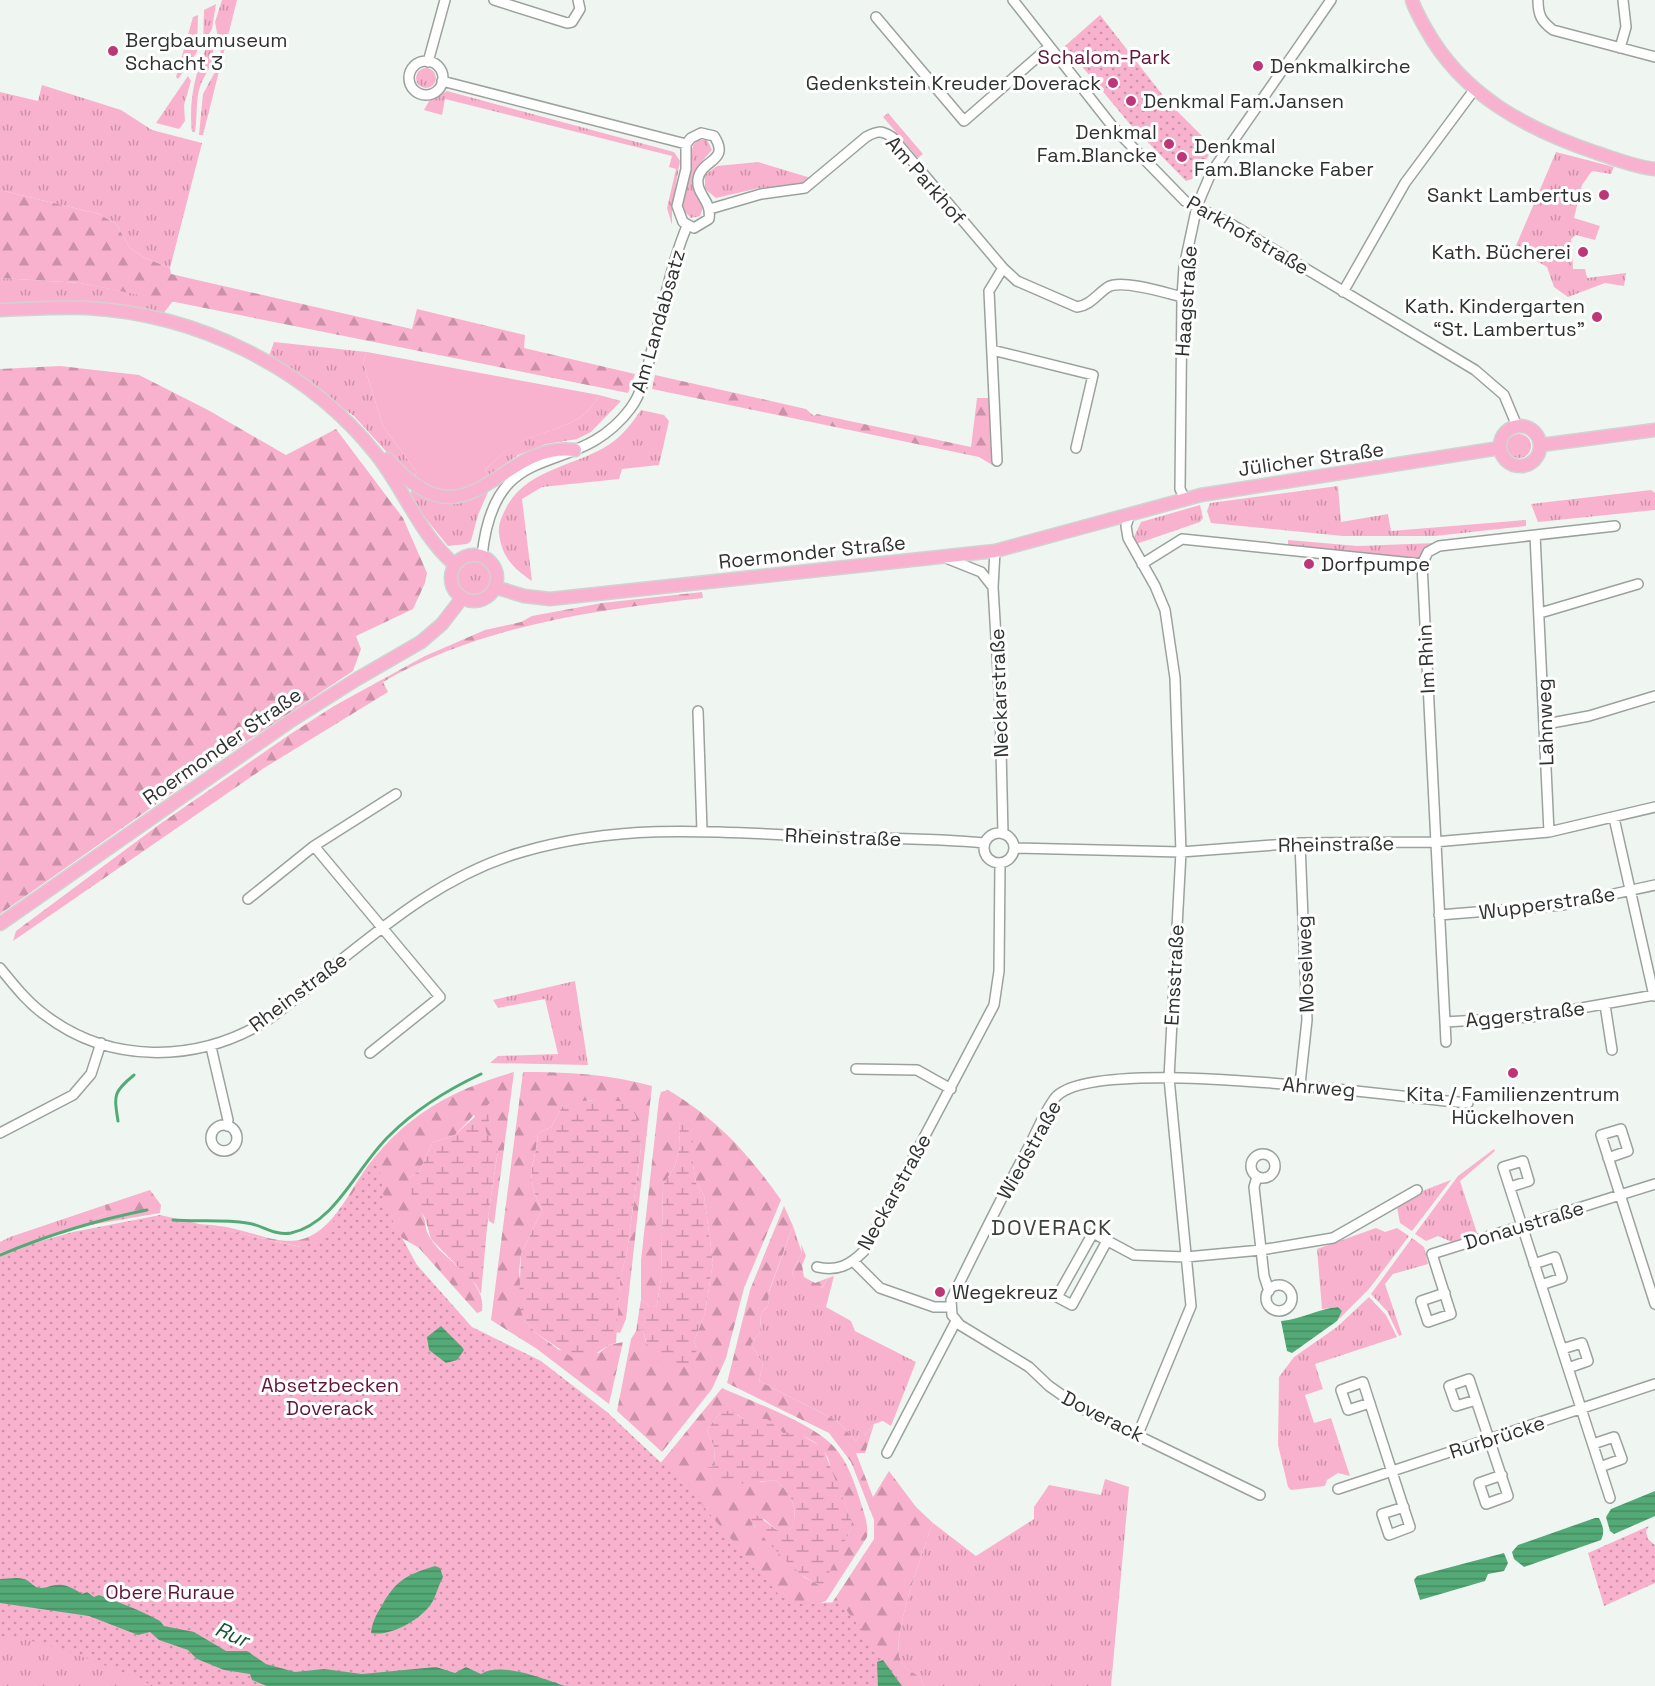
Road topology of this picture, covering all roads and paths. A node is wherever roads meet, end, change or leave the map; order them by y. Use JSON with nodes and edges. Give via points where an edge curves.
{"nodes":[{"id":1,"x":445,"y":0,"type":"edge"},
{"id":2,"x":494,"y":0,"type":"edge"},
{"id":3,"x":578,"y":0,"type":"edge"},
{"id":4,"x":1013,"y":0,"type":"edge"},
{"id":5,"x":1330,"y":0,"type":"edge"},
{"id":6,"x":1412,"y":0,"type":"edge"},
{"id":7,"x":1538,"y":0,"type":"edge"},
{"id":8,"x":1623,"y":0,"type":"edge"},
{"id":9,"x":876,"y":17,"type":"dead end"},
{"id":10,"x":1049,"y":47,"type":"junction"},
{"id":11,"x":1620,"y":48,"type":"junction"},
{"id":12,"x":1655,"y":57,"type":"edge"},
{"id":13,"x":428,"y":62,"type":"junction"},
{"id":14,"x":442,"y":81,"type":"junction"},
{"id":15,"x":1474,"y":90,"type":"junction"},
{"id":16,"x":686,"y":144,"type":"junction"},
{"id":17,"x":1655,"y":168,"type":"edge"},
{"id":18,"x":1197,"y":206,"type":"junction"},
{"id":19,"x":710,"y":209,"type":"junction"},
{"id":20,"x":687,"y":226,"type":"junction"},
{"id":21,"x":1003,"y":268,"type":"junction"},
{"id":22,"x":1343,"y":292,"type":"junction"},
{"id":23,"x":1182,"y":297,"type":"junction"},
{"id":24,"x":0,"y":310,"type":"edge"},
{"id":25,"x":992,"y":350,"type":"junction"},
{"id":26,"x":320,"y":398,"type":"junction"},
{"id":27,"x":1517,"y":426,"type":"junction"},
{"id":28,"x":1655,"y":430,"type":"edge"},
{"id":29,"x":1540,"y":445,"type":"junction"},
{"id":30,"x":1076,"y":448,"type":"dead end"},
{"id":31,"x":1500,"y":448,"type":"junction"},
{"id":32,"x":575,"y":450,"type":"junction"},
{"id":33,"x":997,"y":461,"type":"dead end"},
{"id":34,"x":1185,"y":499,"type":"junction"},
{"id":35,"x":1130,"y":514,"type":"junction"},
{"id":36,"x":1615,"y":526,"type":"dead end"},
{"id":37,"x":1535,"y":535,"type":"junction"},
{"id":38,"x":995,"y":551,"type":"junction"},
{"id":39,"x":482,"y":556,"type":"junction"},
{"id":40,"x":946,"y":558,"type":"junction"},
{"id":41,"x":1142,"y":564,"type":"junction"},
{"id":42,"x":1422,"y":564,"type":"junction"},
{"id":43,"x":454,"y":565,"type":"junction"},
{"id":44,"x":1638,"y":584,"type":"dead end"},
{"id":45,"x":495,"y":587,"type":"junction"},
{"id":46,"x":993,"y":587,"type":"junction"},
{"id":47,"x":462,"y":598,"type":"junction"},
{"id":48,"x":1540,"y":613,"type":"junction"},
{"id":49,"x":1655,"y":696,"type":"edge"},
{"id":50,"x":698,"y":711,"type":"dead end"},
{"id":51,"x":1546,"y":724,"type":"junction"},
{"id":52,"x":396,"y":794,"type":"dead end"},
{"id":53,"x":1655,"y":807,"type":"edge"},
{"id":54,"x":1614,"y":818,"type":"junction"},
{"id":55,"x":702,"y":831,"type":"junction"},
{"id":56,"x":1549,"y":832,"type":"junction"},
{"id":57,"x":1003,"y":834,"type":"junction"},
{"id":58,"x":1434,"y":842,"type":"junction"},
{"id":59,"x":984,"y":843,"type":"junction"},
{"id":60,"x":1300,"y":843,"type":"junction"},
{"id":61,"x":314,"y":846,"type":"junction"},
{"id":62,"x":1014,"y":848,"type":"junction"},
{"id":63,"x":1181,"y":852,"type":"junction"},
{"id":64,"x":1000,"y":863,"type":"junction"},
{"id":65,"x":1655,"y":885,"type":"edge"},
{"id":66,"x":1630,"y":891,"type":"junction"},
{"id":67,"x":248,"y":900,"type":"dead end"},
{"id":68,"x":1438,"y":915,"type":"junction"},
{"id":69,"x":0,"y":924,"type":"edge"},
{"id":70,"x":381,"y":928,"type":"junction"},
{"id":71,"x":0,"y":968,"type":"edge"},
{"id":72,"x":1654,"y":996,"type":"edge"},
{"id":73,"x":1605,"y":1005,"type":"junction"},
{"id":74,"x":1445,"y":1022,"type":"junction"},
{"id":75,"x":1446,"y":1041,"type":"dead end"},
{"id":76,"x":101,"y":1043,"type":"junction"},
{"id":77,"x":211,"y":1047,"type":"junction"},
{"id":78,"x":1612,"y":1050,"type":"dead end"},
{"id":79,"x":370,"y":1053,"type":"dead end"},
{"id":80,"x":856,"y":1069,"type":"dead end"},
{"id":81,"x":1169,"y":1078,"type":"junction"},
{"id":82,"x":1300,"y":1084,"type":"junction"},
{"id":83,"x":951,"y":1089,"type":"junction"},
{"id":84,"x":1468,"y":1103,"type":"dead end"},
{"id":85,"x":227,"y":1126,"type":"dead end"},
{"id":86,"x":0,"y":1133,"type":"edge"},
{"id":87,"x":1608,"y":1158,"type":"dead end"},
{"id":88,"x":1257,"y":1177,"type":"dead end"},
{"id":89,"x":1655,"y":1184,"type":"edge"},
{"id":90,"x":1510,"y":1187,"type":"dead end"},
{"id":91,"x":1417,"y":1190,"type":"dead end"},
{"id":92,"x":1620,"y":1195,"type":"junction"},
{"id":93,"x":1522,"y":1227,"type":"junction"},
{"id":94,"x":1107,"y":1241,"type":"junction"},
{"id":95,"x":1261,"y":1250,"type":"junction"},
{"id":96,"x":1186,"y":1257,"type":"junction"},
{"id":97,"x":854,"y":1262,"type":"junction"},
{"id":98,"x":1534,"y":1264,"type":"junction"},
{"id":99,"x":817,"y":1268,"type":"dead end"},
{"id":100,"x":1541,"y":1285,"type":"junction"},
{"id":101,"x":1269,"y":1291,"type":"dead end"},
{"id":102,"x":1445,"y":1293,"type":"dead end"},
{"id":103,"x":1655,"y":1304,"type":"edge"},
{"id":104,"x":951,"y":1307,"type":"junction"},
{"id":105,"x":956,"y":1321,"type":"junction"},
{"id":106,"x":1562,"y":1349,"type":"junction"},
{"id":107,"x":1568,"y":1368,"type":"junction"},
{"id":108,"x":1655,"y":1384,"type":"edge"},
{"id":109,"x":1476,"y":1400,"type":"dead end"},
{"id":110,"x":1370,"y":1403,"type":"dead end"},
{"id":111,"x":1581,"y":1409,"type":"junction"},
{"id":112,"x":1138,"y":1434,"type":"junction"},
{"id":113,"x":1489,"y":1439,"type":"junction"},
{"id":114,"x":1593,"y":1444,"type":"junction"},
{"id":115,"x":887,"y":1453,"type":"dead end"},
{"id":116,"x":1600,"y":1467,"type":"junction"},
{"id":117,"x":1393,"y":1472,"type":"junction"},
{"id":118,"x":1502,"y":1476,"type":"dead end"},
{"id":119,"x":1338,"y":1489,"type":"dead end"},
{"id":120,"x":1260,"y":1495,"type":"dead end"},
{"id":121,"x":1610,"y":1498,"type":"dead end"},
{"id":122,"x":1404,"y":1507,"type":"dead end"}],
"edges":[{"from":1,"to":13,"type":"street"},
{"from":2,"to":3,"type":"street","via":[[567,23],[580,9]]},
{"from":4,"to":10,"type":"street","name":"Parkhofstraße"},
{"from":5,"to":18,"type":"street","name":"Haagstraße","via":[[1211,173]]},
{"from":6,"to":15,"type":"main road","via":[[1442,55]]},
{"from":7,"to":11,"type":"street","via":[[1538,13],[1553,30]]},
{"from":8,"to":11,"type":"street","via":[[1626,27]]},
{"from":9,"to":10,"type":"street","via":[[964,121]]},
{"from":10,"to":18,"type":"street","name":"Parkhofstraße","via":[[1128,144],[1185,201]]},
{"from":11,"to":12,"type":"street"},
{"from":13,"to":14,"type":"street","via":[[439,68]]},
{"from":13,"to":14,"type":"street","via":[[417,64],[411,71],[413,89],[429,95],[438,90]]},
{"from":14,"to":16,"type":"street"},
{"from":15,"to":17,"type":"main road","via":[[1535,129],[1632,165]]},
{"from":15,"to":22,"type":"street","via":[[1405,183]]},
{"from":16,"to":19,"type":"street","via":[[695,135],[707,133],[714,136],[718,145],[718,156],[698,178]]},
{"from":16,"to":20,"type":"street","name":"Am Landabsatz","via":[[686,169],[677,206],[679,217]]},
{"from":18,"to":22,"type":"street","name":"Parkhofstraße"},
{"from":18,"to":23,"type":"street","name":"Haagstraße"},
{"from":19,"to":20,"type":"street","name":"Am Landabsatz","via":[[709,219],[694,228]]},
{"from":19,"to":21,"type":"street","name":"Am Parkhof","via":[[760,194],[805,188],[866,137],[884,131]]},
{"from":20,"to":32,"type":"street","name":"Am Landabsatz","via":[[645,379],[631,407],[603,436]]},
{"from":21,"to":23,"type":"street","name":"Am Parkhof","via":[[1017,281],[1077,307],[1084,306],[1109,286],[1120,284]]},
{"from":21,"to":25,"type":"street","via":[[989,291]]},
{"from":22,"to":27,"type":"street","name":"Parkhofstraße","via":[[1488,379],[1504,395]]},
{"from":23,"to":34,"type":"street","name":"Haagstraße","via":[[1180,489]]},
{"from":24,"to":26,"type":"main road","via":[[87,308],[159,319],[231,343],[273,365]]},
{"from":25,"to":30,"type":"street","via":[[1093,375]]},
{"from":25,"to":33,"type":"street"},
{"from":26,"to":32,"type":"main road","via":[[333,403],[358,425],[408,480],[427,492],[448,497],[469,495],[519,464],[558,448]]},
{"from":26,"to":43,"type":"main road","via":[[375,453]]},
{"from":27,"to":29,"type":"main road","via":[[1535,432]]},
{"from":27,"to":31,"type":"main road","via":[[1503,434]]},
{"from":28,"to":29,"type":"main road"},
{"from":29,"to":31,"type":"main road","via":[[1536,460],[1522,467],[1507,462]]},
{"from":31,"to":34,"type":"main road","name":"Jülicher Straße"},
{"from":32,"to":39,"type":"street","name":"Am Landabsatz","via":[[540,462],[510,480],[488,519]]},
{"from":34,"to":35,"type":"main road","name":"Jülicher Straße"},
{"from":35,"to":38,"type":"main road","name":"Roermonder Straße"},
{"from":35,"to":41,"type":"street","name":"Emsstraße","via":[[1128,538]]},
{"from":36,"to":37,"type":"street"},
{"from":37,"to":42,"type":"street","via":[[1439,546],[1428,552]]},
{"from":37,"to":48,"type":"street","name":"Lahnweg"},
{"from":38,"to":40,"type":"main road","name":"Roermonder Straße"},
{"from":38,"to":46,"type":"street","name":"Neckarstraße"},
{"from":39,"to":43,"type":"main road","via":[[467,556]]},
{"from":39,"to":45,"type":"main road","via":[[493,565]]},
{"from":40,"to":45,"type":"main road","name":"Roermonder Straße","via":[[550,599]]},
{"from":40,"to":46,"type":"street","via":[[981,572]]},
{"from":41,"to":42,"type":"street","via":[[1182,539]]},
{"from":41,"to":63,"type":"street","name":"Emsstraße","via":[[1165,610],[1175,678]]},
{"from":42,"to":58,"type":"street","name":"Im Rhin"},
{"from":43,"to":47,"type":"main road","via":[[451,579]]},
{"from":44,"to":48,"type":"street"},
{"from":45,"to":47,"type":"main road","via":[[484,598]]},
{"from":46,"to":57,"type":"street","name":"Neckarstraße"},
{"from":47,"to":69,"type":"main road","name":"Roermonder Straße","via":[[442,624],[421,642],[298,717]]},
{"from":48,"to":51,"type":"street","name":"Lahnweg"},
{"from":49,"to":51,"type":"street","via":[[1590,716]]},
{"from":50,"to":55,"type":"street"},
{"from":51,"to":56,"type":"street","name":"Lahnweg"},
{"from":52,"to":61,"type":"street"},
{"from":53,"to":54,"type":"street","name":"Rheinstraße"},
{"from":54,"to":56,"type":"street","name":"Rheinstraße"},
{"from":54,"to":66,"type":"street"},
{"from":55,"to":59,"type":"street","name":"Rheinstraße"},
{"from":55,"to":70,"type":"street","name":"Rheinstraße","via":[[629,831],[520,853],[429,893]]},
{"from":56,"to":58,"type":"street","name":"Rheinstraße"},
{"from":57,"to":59,"type":"street","name":"Rheinstraße","via":[[993,835]]},
{"from":57,"to":62,"type":"street"},
{"from":58,"to":60,"type":"street","name":"Rheinstraße"},
{"from":58,"to":68,"type":"street","name":"Im Rhin"},
{"from":59,"to":64,"type":"street","via":[[986,856]]},
{"from":60,"to":63,"type":"street","name":"Rheinstraße"},
{"from":60,"to":82,"type":"street","name":"Moselweg","via":[[1307,1020]]},
{"from":61,"to":67,"type":"street"},
{"from":61,"to":70,"type":"street"},
{"from":62,"to":63,"type":"street","name":"Rheinstraße"},
{"from":62,"to":64,"type":"street","via":[[1010,858]]},
{"from":63,"to":81,"type":"street","name":"Emsstraße"},
{"from":64,"to":83,"type":"street","name":"Neckarstraße","via":[[996,998]]},
{"from":65,"to":66,"type":"street","name":"Wupperstraße"},
{"from":66,"to":68,"type":"street","name":"Wupperstraße","via":[[1563,905]]},
{"from":66,"to":72,"type":"street"},
{"from":68,"to":74,"type":"street","name":"Im Rhin"},
{"from":70,"to":77,"type":"street","name":"Rheinstraße","via":[[266,1021]]},
{"from":70,"to":79,"type":"street","via":[[440,997]]},
{"from":71,"to":76,"type":"street","name":"Rheinstraße","via":[[45,1015],[64,1028]]},
{"from":72,"to":73,"type":"street","name":"Aggerstraße"},
{"from":73,"to":74,"type":"street","name":"Aggerstraße","via":[[1531,1017]]},
{"from":73,"to":78,"type":"street","name":"Aggerstraße"},
{"from":74,"to":75,"type":"street","name":"Im Rhin"},
{"from":76,"to":77,"type":"street","name":"Rheinstraße","via":[[157,1053]]},
{"from":76,"to":86,"type":"street","via":[[91,1074],[73,1095]]},
{"from":77,"to":85,"type":"street"},
{"from":80,"to":83,"type":"street","via":[[917,1070]]},
{"from":81,"to":82,"type":"street","name":"Ahrweg"},
{"from":81,"to":96,"type":"street","name":"Emsstraße"},
{"from":81,"to":104,"type":"street","name":"Wiedstraße","via":[[1098,1081],[1078,1085],[1055,1098],[996,1208]]},
{"from":82,"to":84,"type":"street","name":"Ahrweg"},
{"from":83,"to":97,"type":"street","name":"Neckarstraße","via":[[864,1251]]},
{"from":87,"to":92,"type":"street"},
{"from":88,"to":95,"type":"street","via":[[1254,1187]]},
{"from":89,"to":92,"type":"street","name":"Donaustraße"},
{"from":90,"to":93,"type":"street"},
{"from":91,"to":95,"type":"street","via":[[1333,1238]]},
{"from":92,"to":93,"type":"street","name":"Donaustraße"},
{"from":92,"to":103,"type":"street"},
{"from":93,"to":98,"type":"street"},
{"from":93,"to":102,"type":"street","name":"Donaustraße","via":[[1432,1254]]},
{"from":94,"to":94,"type":"street","via":[[1093,1233],[1057,1297],[1072,1305]]},
{"from":94,"to":96,"type":"street","via":[[1134,1255]]},
{"from":95,"to":96,"type":"street"},
{"from":95,"to":101,"type":"street"},
{"from":96,"to":112,"type":"street","name":"Emsstraße","via":[[1191,1306]]},
{"from":97,"to":99,"type":"street","name":"Neckarstraße","via":[[842,1268]]},
{"from":97,"to":104,"type":"street","via":[[880,1288],[934,1307]]},
{"from":98,"to":100,"type":"street"},
{"from":98,"to":100,"type":"street","via":[[1556,1257],[1562,1278]]},
{"from":100,"to":106,"type":"street"},
{"from":104,"to":105,"type":"street"},
{"from":105,"to":112,"type":"street","name":"Doverack","via":[[1029,1367],[1079,1407]]},
{"from":105,"to":115,"type":"street"},
{"from":106,"to":107,"type":"street"},
{"from":106,"to":107,"type":"street","via":[[1582,1343],[1588,1361]]},
{"from":107,"to":111,"type":"street"},
{"from":108,"to":111,"type":"street","name":"Rurbrücke"},
{"from":109,"to":113,"type":"street"},
{"from":110,"to":117,"type":"street"},
{"from":111,"to":113,"type":"street","name":"Rurbrücke"},
{"from":111,"to":114,"type":"street"},
{"from":112,"to":120,"type":"street","name":"Doverack"},
{"from":113,"to":117,"type":"street","name":"Rurbrücke"},
{"from":113,"to":118,"type":"street"},
{"from":114,"to":116,"type":"street"},
{"from":114,"to":116,"type":"street","via":[[1614,1437],[1622,1459]]},
{"from":116,"to":121,"type":"street"},
{"from":117,"to":119,"type":"street","name":"Rurbrücke"},
{"from":117,"to":122,"type":"street"}]}
